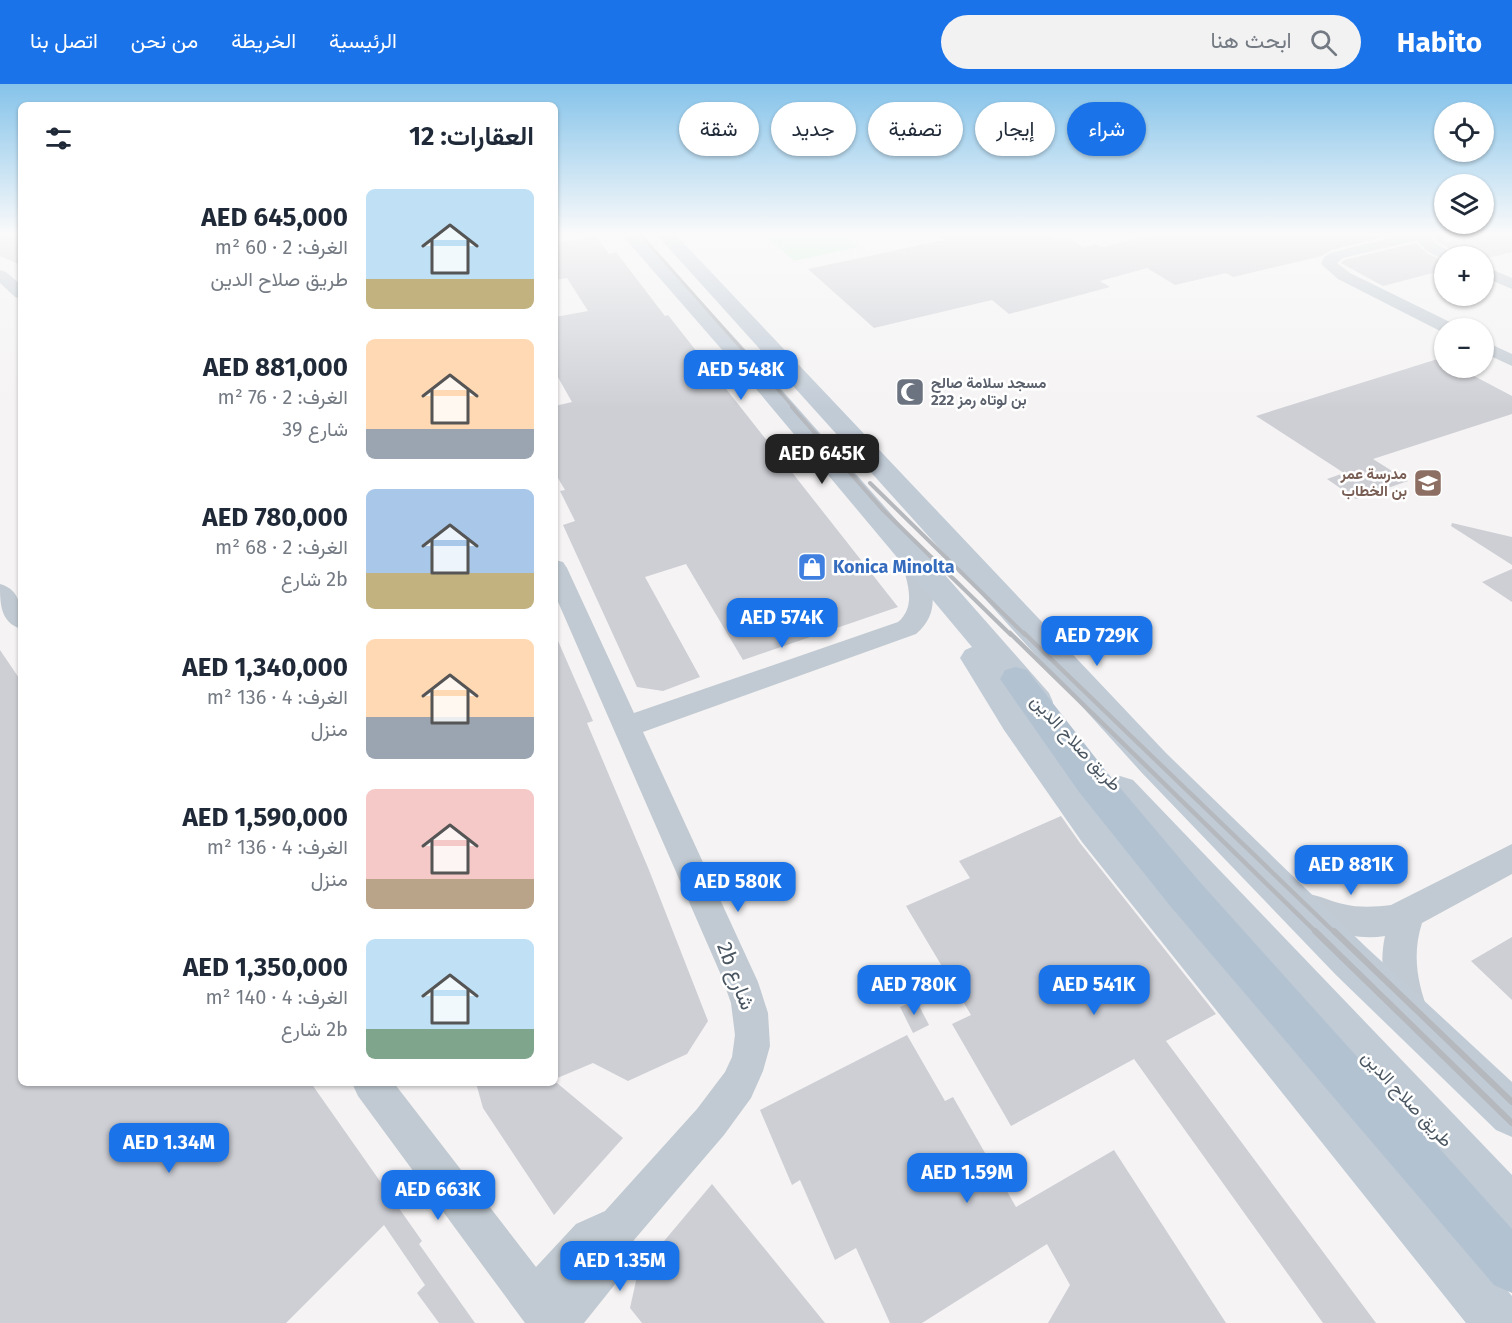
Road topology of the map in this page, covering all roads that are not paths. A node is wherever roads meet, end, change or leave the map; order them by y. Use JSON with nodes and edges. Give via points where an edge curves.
{"nodes":[{"id":1,"x":685,"y":293,"type":"edge"},
{"id":2,"x":697,"y":293,"type":"edge"},
{"id":3,"x":1378,"y":293,"type":"edge"},
{"id":4,"x":1434,"y":321,"type":"edge"},
{"id":5,"x":1494,"y":351,"type":"edge"},
{"id":6,"x":1512,"y":361,"type":"edge"},
{"id":7,"x":734,"y":379,"type":"dead end"},
{"id":8,"x":765,"y":385,"type":"junction"},
{"id":9,"x":912,"y":557,"type":"junction"},
{"id":10,"x":558,"y":575,"type":"edge"},
{"id":11,"x":938,"y":588,"type":"junction"},
{"id":12,"x":0,"y":592,"type":"edge"},
{"id":13,"x":18,"y":616,"type":"edge"},
{"id":14,"x":1016,"y":679,"type":"junction"},
{"id":15,"x":627,"y":726,"type":"junction"},
{"id":16,"x":1512,"y":858,"type":"edge"},
{"id":17,"x":1293,"y":903,"type":"junction"},
{"id":18,"x":1410,"y":914,"type":"junction"},
{"id":19,"x":1415,"y":1022,"type":"junction"},
{"id":20,"x":373,"y":1086,"type":"edge"},
{"id":21,"x":1512,"y":1114,"type":"edge"},
{"id":22,"x":1512,"y":1211,"type":"edge"},
{"id":23,"x":1512,"y":1267,"type":"edge"},
{"id":24,"x":547,"y":1315,"type":"edge"},
{"id":25,"x":1500,"y":1323,"type":"edge"}],
"edges":[{"from":1,"to":8,"type":"main road","name":"طريق صلاح الدين"},
{"from":2,"to":17,"type":"main road","name":"طريق صلاح الدين","via":[[896,466],[1106,713]]},
{"from":3,"to":4,"type":"street"},
{"from":5,"to":6,"type":"street"},
{"from":7,"to":8,"type":"main road"},
{"from":8,"to":9,"type":"main road","name":"طريق صلاح الدين"},
{"from":9,"to":11,"type":"main road","name":"طريق صلاح الدين"},
{"from":9,"to":15,"type":"street","via":[[922,612],[917,622],[907,628]]},
{"from":10,"to":15,"type":"street","name":"2b شارع"},
{"from":11,"to":14,"type":"main road","name":"طريق صلاح الدين"},
{"from":11,"to":25,"type":"main road","via":[[1016,721],[1095,831]]},
{"from":12,"to":13,"type":"street"},
{"from":14,"to":22,"type":"main road","name":"طريق صلاح الدين"},
{"from":14,"to":23,"type":"main road","via":[[1092,781],[1185,894]]},
{"from":15,"to":24,"type":"street","name":"2b شارع","via":[[748,999],[753,1026],[750,1055],[740,1083],[722,1108],[616,1229],[608,1259]]},
{"from":16,"to":18,"type":"street"},
{"from":17,"to":18,"type":"street","via":[[1344,921],[1369,923]]},
{"from":17,"to":19,"type":"main road","name":"طريق صلاح الدين"},
{"from":18,"to":19,"type":"street","via":[[1402,930],[1398,971]]},
{"from":19,"to":21,"type":"main road","name":"طريق صلاح الدين"},
{"from":20,"to":24,"type":"street"}]}
